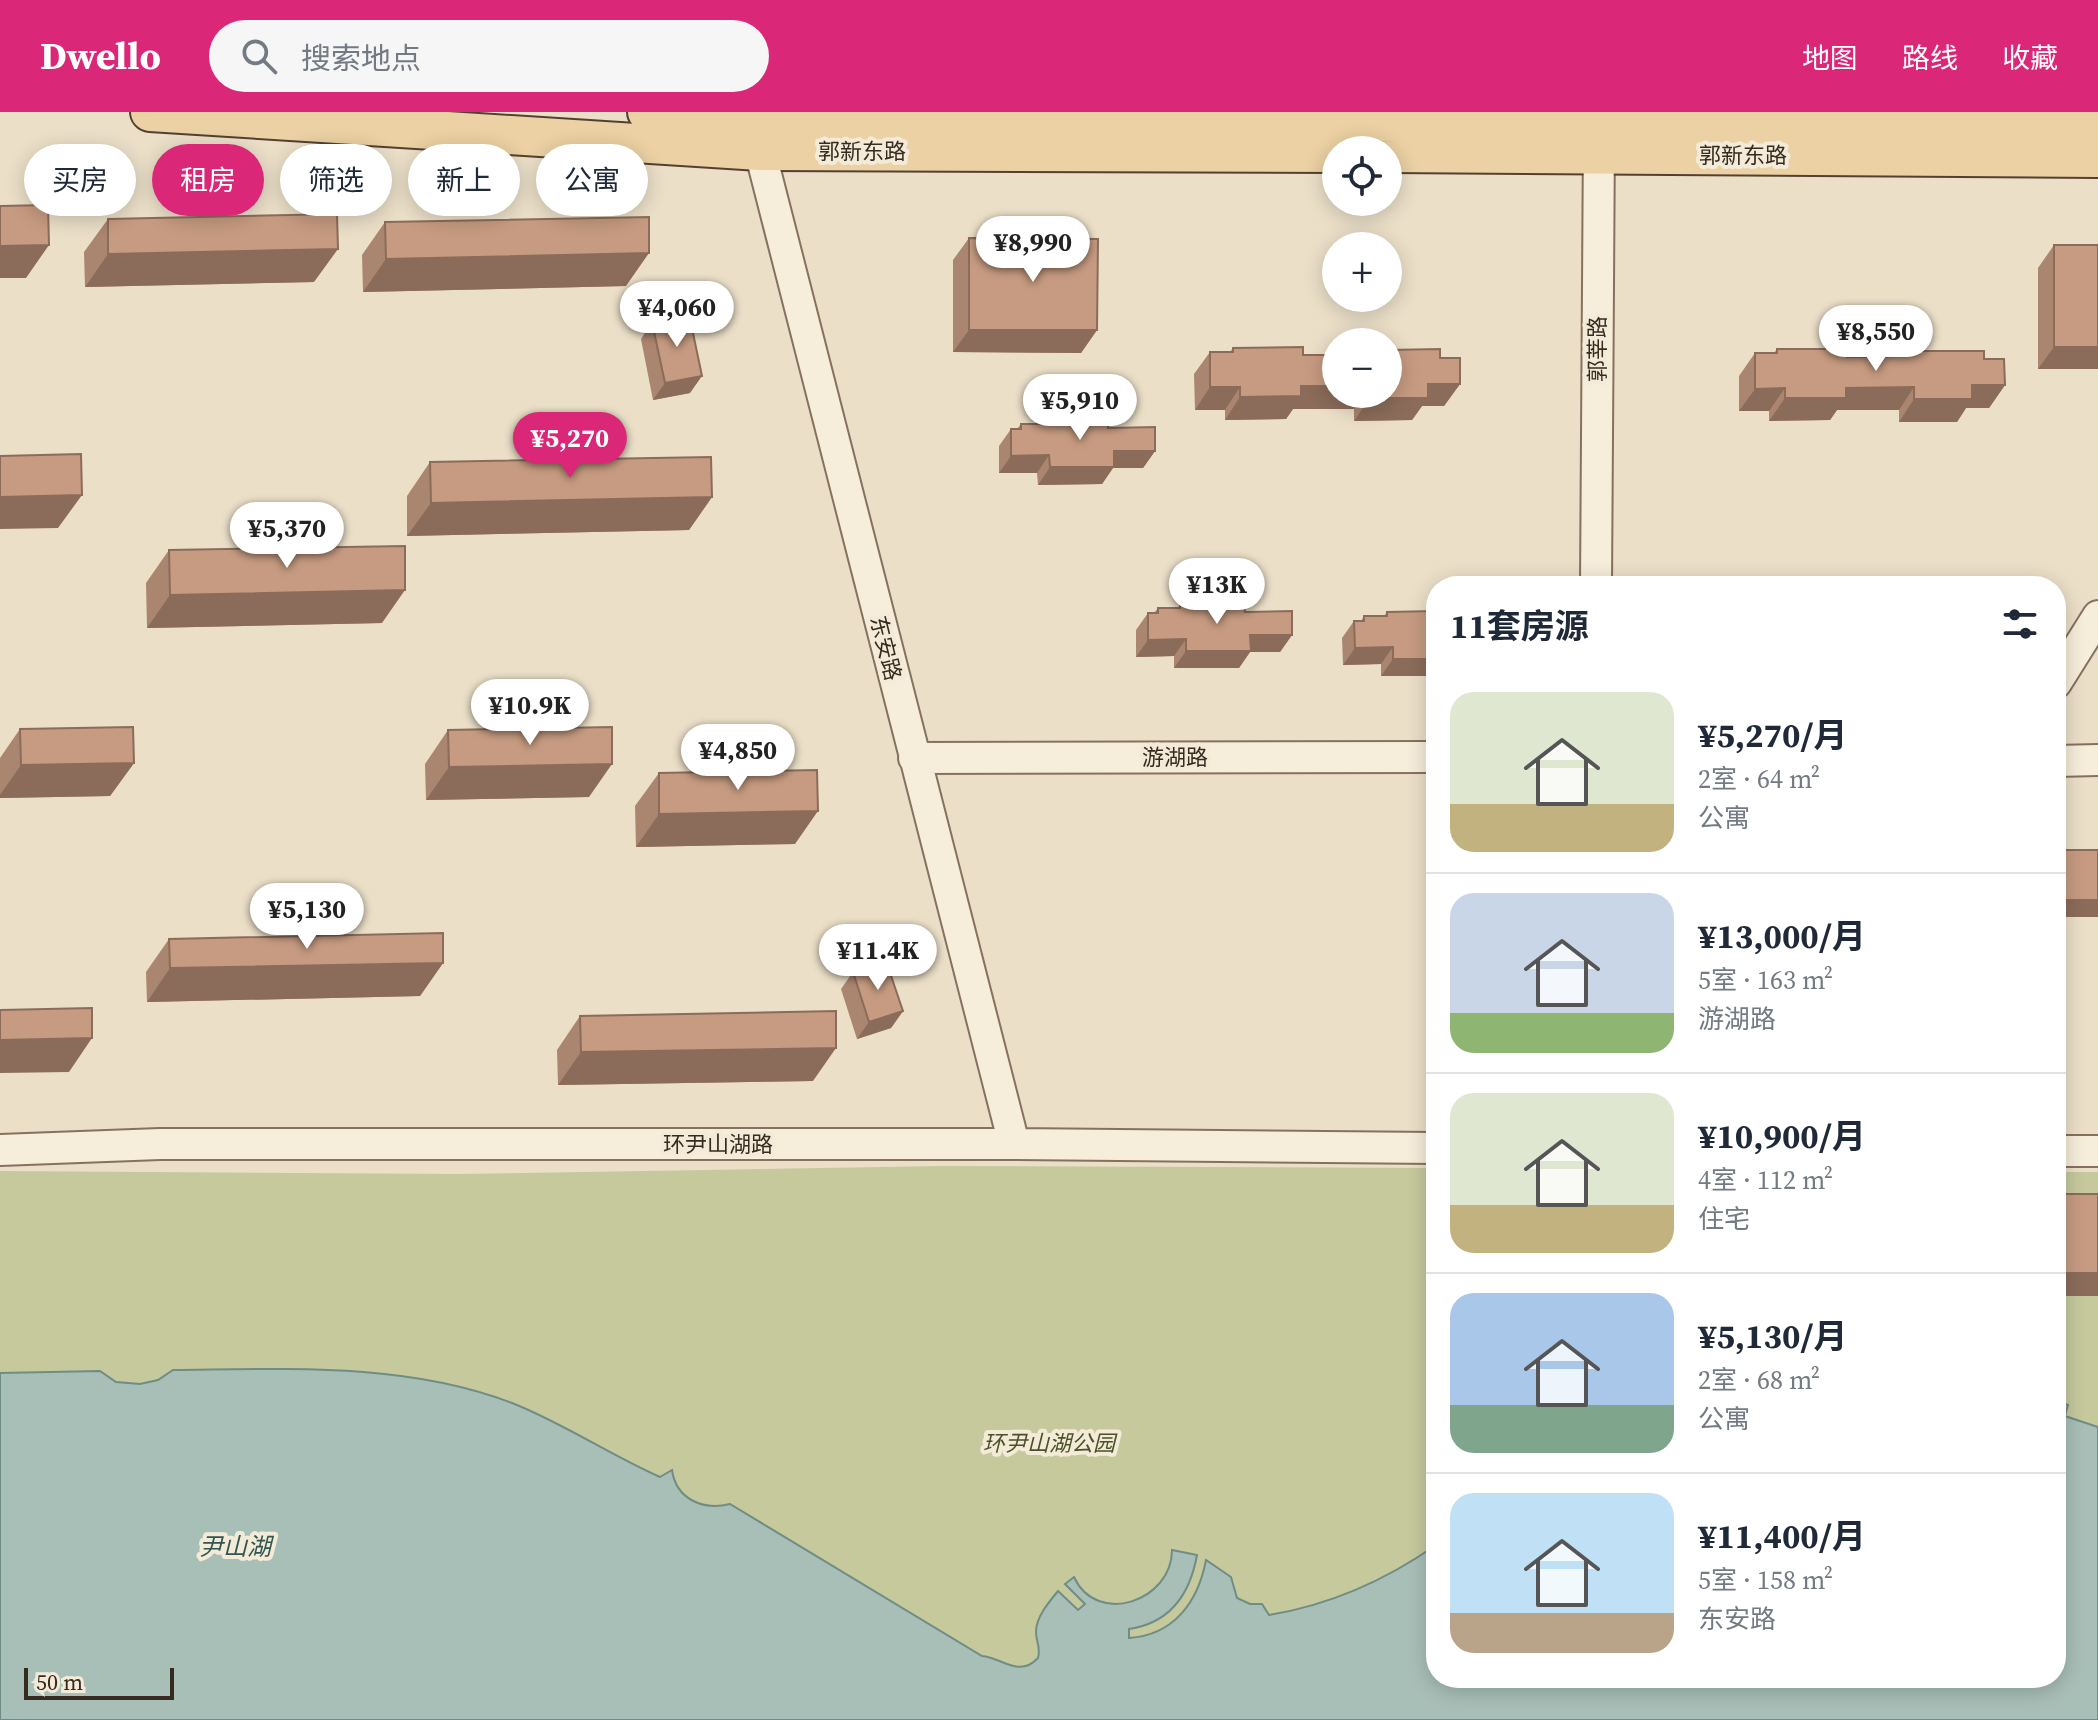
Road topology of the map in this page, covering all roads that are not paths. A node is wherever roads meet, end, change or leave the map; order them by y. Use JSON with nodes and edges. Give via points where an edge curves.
{"nodes":[{"id":1,"x":150,"y":112,"type":"edge"},
{"id":2,"x":647,"y":112,"type":"edge"},
{"id":3,"x":752,"y":122,"type":"edge"},
{"id":4,"x":2098,"y":128,"type":"edge"},
{"id":5,"x":1599,"y":130,"type":"edge"},
{"id":6,"x":1402,"y":151,"type":"edge"},
{"id":7,"x":1322,"y":152,"type":"edge"},
{"id":8,"x":2098,"y":158,"type":"edge"},
{"id":9,"x":1596,"y":576,"type":"edge"},
{"id":10,"x":2098,"y":616,"type":"edge"},
{"id":11,"x":2066,"y":667,"type":"edge"},
{"id":12,"x":1426,"y":757,"type":"edge"},
{"id":13,"x":914,"y":758,"type":"junction"},
{"id":14,"x":2098,"y":760,"type":"edge"},
{"id":15,"x":2066,"y":761,"type":"edge"},
{"id":16,"x":1014,"y":1144,"type":"junction"},
{"id":17,"x":1426,"y":1148,"type":"edge"},
{"id":18,"x":0,"y":1150,"type":"edge"},
{"id":19,"x":2066,"y":1151,"type":"edge"},
{"id":20,"x":2098,"y":1151,"type":"edge"}],
"edges":[{"from":1,"to":3,"type":"main road","name":"郭新东路"},
{"from":2,"to":3,"type":"main road","name":"郭新东路"},
{"from":3,"to":5,"type":"main road","name":"郭新东路"},
{"from":3,"to":7,"type":"main road","name":"郭新东路"},
{"from":3,"to":13,"type":"street","name":"东安路"},
{"from":4,"to":5,"type":"main road","name":"郭新东路"},
{"from":5,"to":6,"type":"main road","name":"郭新东路"},
{"from":5,"to":8,"type":"main road","name":"郭新东路"},
{"from":5,"to":9,"type":"street","name":"郭莘路"},
{"from":10,"to":11,"type":"street"},
{"from":12,"to":13,"type":"street","name":"游湖路"},
{"from":13,"to":16,"type":"street","name":"东安路"},
{"from":14,"to":15,"type":"street"},
{"from":16,"to":17,"type":"street","name":"环尹山湖路"},
{"from":16,"to":18,"type":"street","name":"环尹山湖路","via":[[160,1144]]},
{"from":19,"to":20,"type":"street"}]}
